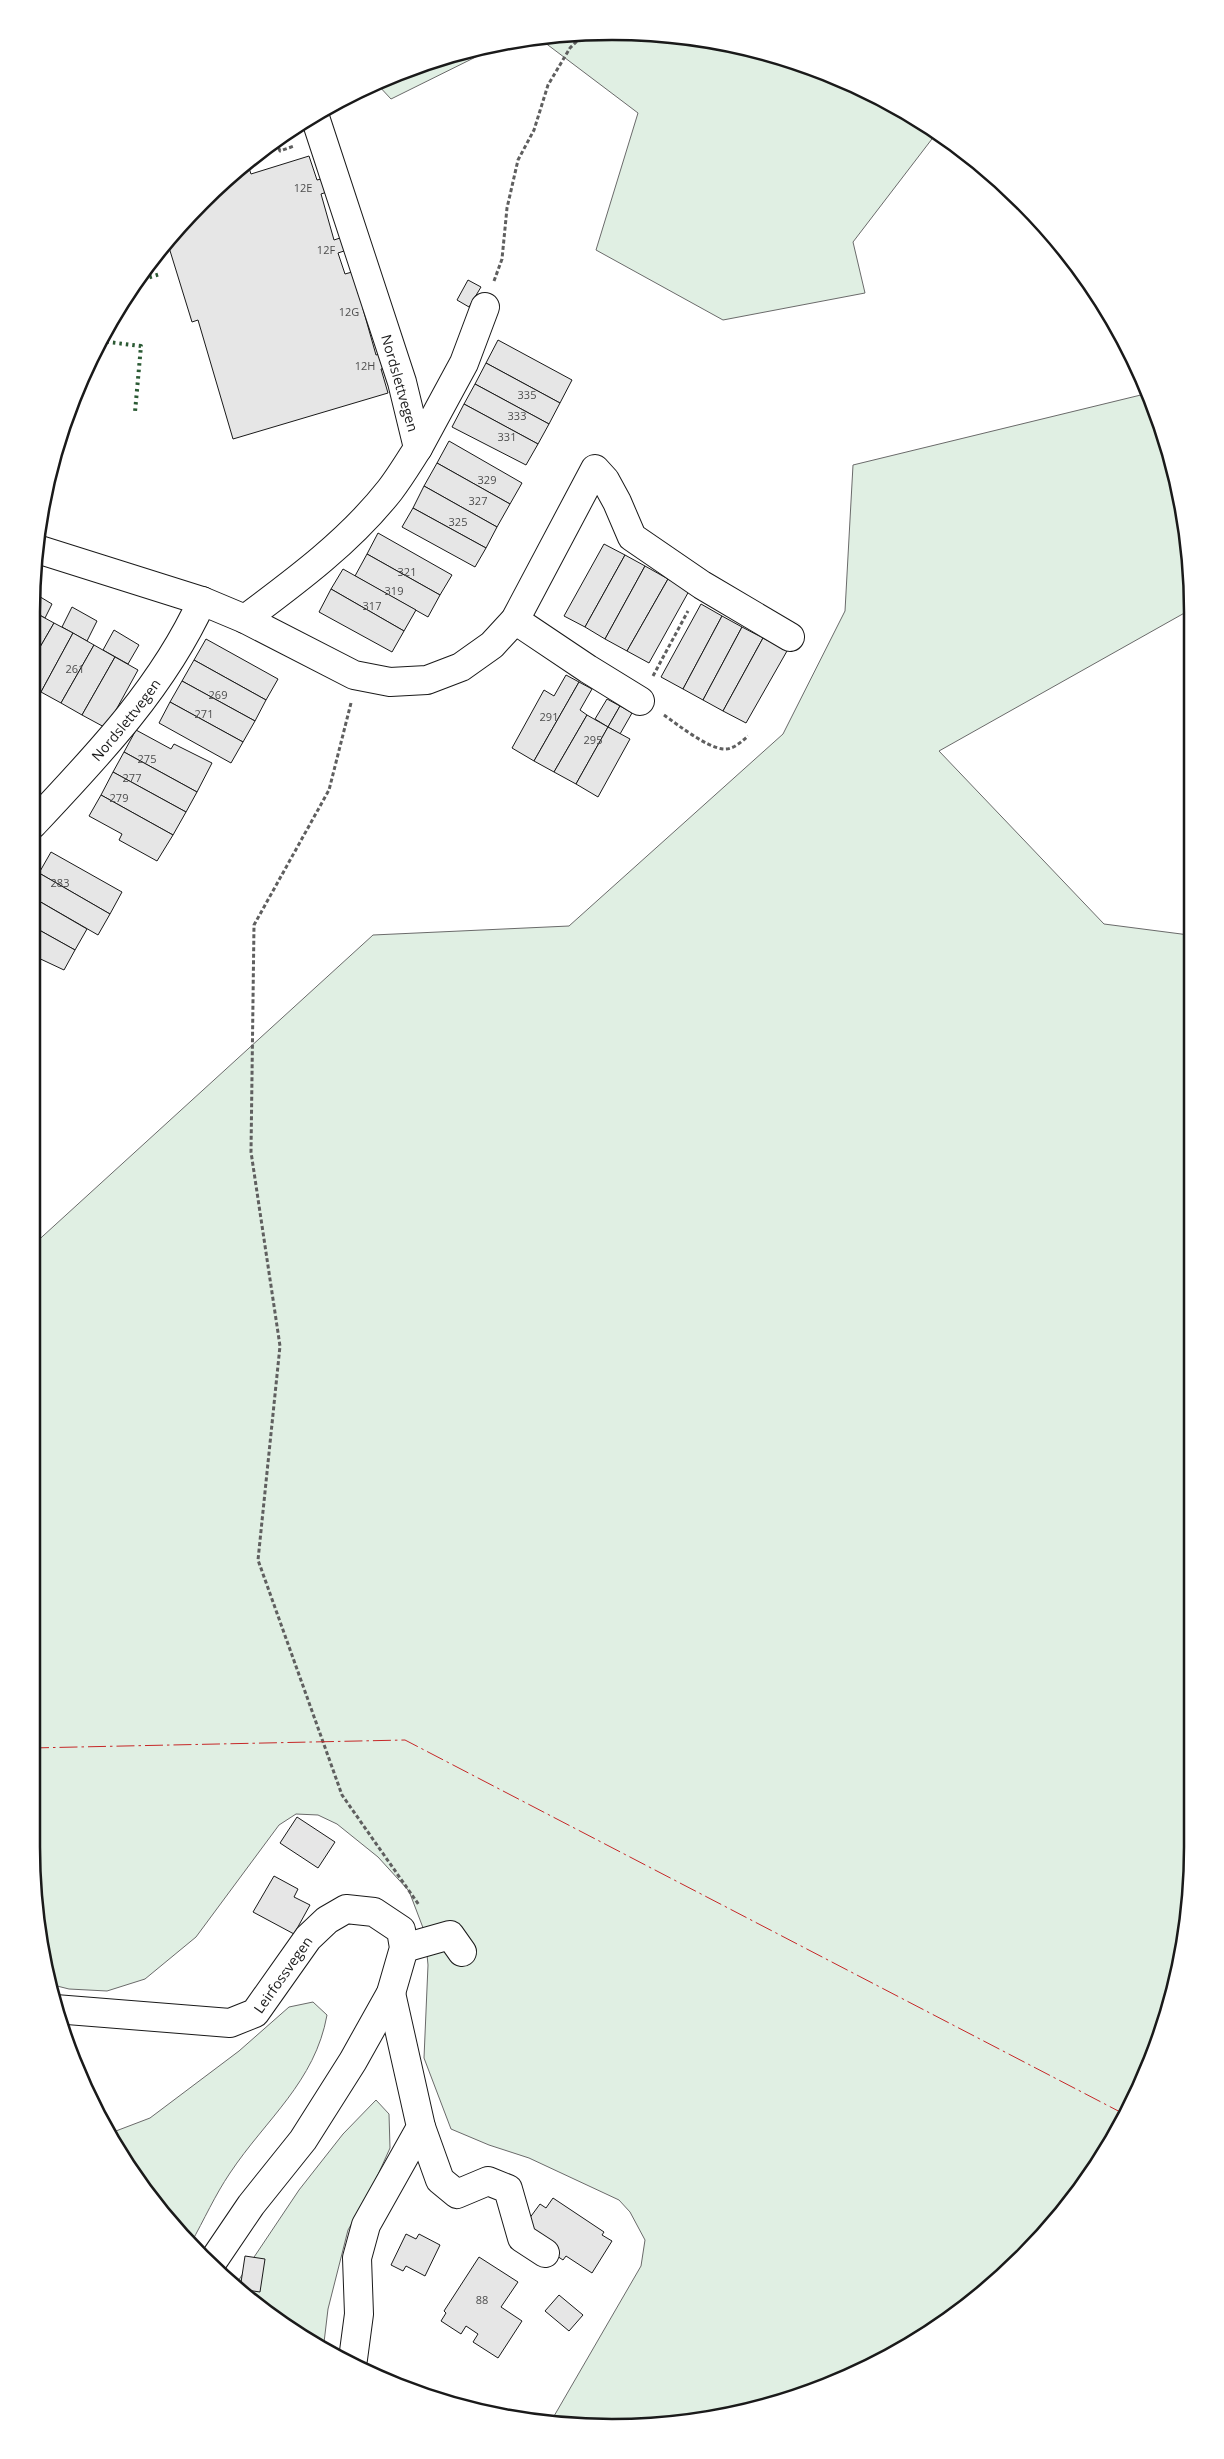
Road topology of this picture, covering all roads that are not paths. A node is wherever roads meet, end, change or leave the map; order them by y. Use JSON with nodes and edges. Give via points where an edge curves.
{"nodes":[{"id":1,"x":317,"y":122,"type":"edge"},
{"id":2,"x":485,"y":307,"type":"road end"},
{"id":3,"x":418,"y":448,"type":"junction"},
{"id":4,"x":44,"y":551,"type":"edge"},
{"id":5,"x":202,"y":601,"type":"junction"},
{"id":6,"x":245,"y":619,"type":"junction"},
{"id":7,"x":515,"y":620,"type":"junction"},
{"id":8,"x":790,"y":637,"type":"dead end"},
{"id":9,"x":640,"y":701,"type":"road end"},
{"id":10,"x":40,"y":817,"type":"edge"},
{"id":11,"x":403,"y":1939,"type":"junction"},
{"id":12,"x":462,"y":1952,"type":"dead end"},
{"id":13,"x":391,"y":1993,"type":"junction"},
{"id":14,"x":63,"y":2010,"type":"edge"},
{"id":15,"x":421,"y":2127,"type":"junction"},
{"id":16,"x":546,"y":2253,"type":"dead end"},
{"id":17,"x":215,"y":2258,"type":"edge"},
{"id":18,"x":353,"y":2357,"type":"edge"}],
"edges":[{"from":1,"to":3,"type":"street","name":"Nordslettvegen","via":[[402,382]]},
{"from":2,"to":3,"type":"street","via":[[464,363]]},
{"from":3,"to":6,"type":"street","name":"Nordslettvegen","via":[[390,490],[354,529],[298,579]]},
{"from":4,"to":5,"type":"street"},
{"from":5,"to":6,"type":"street"},
{"from":5,"to":10,"type":"street","name":"Nordslettvegen","via":[[186,635],[141,702],[105,748]]},
{"from":6,"to":7,"type":"street","via":[[354,675],[390,682],[427,680],[461,667],[492,645]]},
{"from":7,"to":8,"type":"street","via":[[595,469],[617,502],[632,537],[702,585]]},
{"from":7,"to":9,"type":"street"},
{"from":11,"to":12,"type":"street","via":[[450,1935]]},
{"from":11,"to":13,"type":"street"},
{"from":11,"to":14,"type":"street","name":"Leirfossvegen","via":[[374,1912],[346,1909],[327,1920],[308,1938],[255,2013],[230,2023]]},
{"from":13,"to":15,"type":"street"},
{"from":13,"to":17,"type":"street","via":[[303,2140],[251,2205]]},
{"from":15,"to":16,"type":"street","via":[[440,2180],[457,2194],[488,2181],[508,2189],[522,2238]]},
{"from":15,"to":18,"type":"street","via":[[366,2225],[357,2258],[359,2314]]}]}
